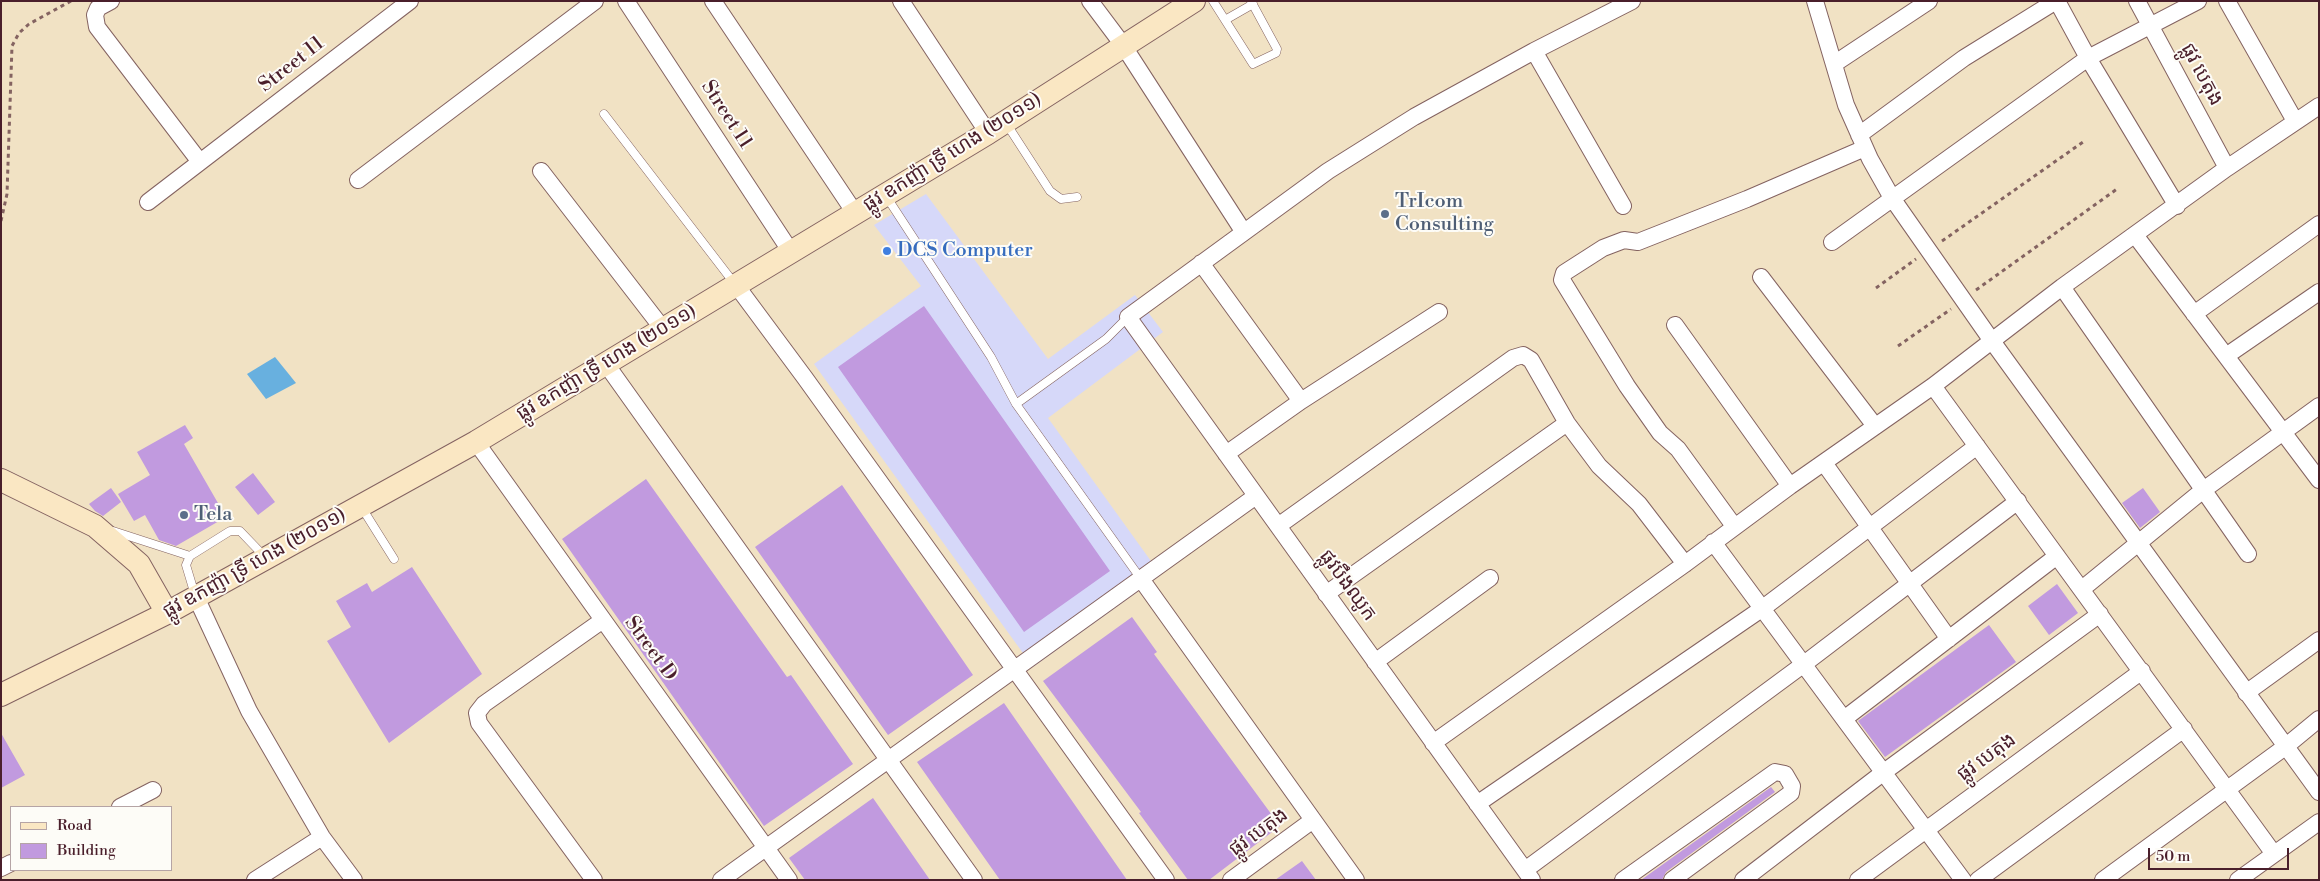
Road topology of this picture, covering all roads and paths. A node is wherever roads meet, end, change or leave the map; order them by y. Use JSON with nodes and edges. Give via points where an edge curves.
{"nodes":[{"id":1,"x":71,"y":1,"type":"edge"},
{"id":2,"x":112,"y":1,"type":"edge"},
{"id":3,"x":410,"y":1,"type":"edge"},
{"id":4,"x":595,"y":1,"type":"edge"},
{"id":5,"x":626,"y":1,"type":"edge"},
{"id":6,"x":713,"y":1,"type":"edge"},
{"id":7,"x":901,"y":1,"type":"edge"},
{"id":8,"x":1090,"y":1,"type":"edge"},
{"id":9,"x":1103,"y":1,"type":"edge"},
{"id":10,"x":1194,"y":1,"type":"edge"},
{"id":11,"x":1213,"y":1,"type":"edge"},
{"id":12,"x":1632,"y":1,"type":"edge"},
{"id":13,"x":1815,"y":1,"type":"edge"},
{"id":14,"x":1929,"y":1,"type":"edge"},
{"id":15,"x":2056,"y":1,"type":"edge"},
{"id":16,"x":2137,"y":1,"type":"edge"},
{"id":17,"x":2198,"y":1,"type":"edge"},
{"id":18,"x":2227,"y":1,"type":"edge"},
{"id":19,"x":1252,"y":3,"type":"edge"},
{"id":20,"x":1225,"y":20,"type":"junction"},
{"id":21,"x":2150,"y":26,"type":"junction"},
{"id":22,"x":1123,"y":45,"type":"junction"},
{"id":23,"x":1534,"y":51,"type":"junction"},
{"id":24,"x":2088,"y":58,"type":"junction"},
{"id":25,"x":1834,"y":64,"type":"junction"},
{"id":26,"x":2319,"y":106,"type":"edge"},
{"id":27,"x":604,"y":114,"type":"dead end"},
{"id":28,"x":2295,"y":121,"type":"junction"},
{"id":29,"x":996,"y":127,"type":"junction"},
{"id":30,"x":1862,"y":141,"type":"junction"},
{"id":31,"x":2083,"y":142,"type":"dead end"},
{"id":32,"x":200,"y":162,"type":"junction"},
{"id":33,"x":2227,"y":168,"type":"junction"},
{"id":34,"x":541,"y":171,"type":"dead end"},
{"id":35,"x":358,"y":180,"type":"dead end"},
{"id":36,"x":2117,"y":189,"type":"dead end"},
{"id":37,"x":886,"y":195,"type":"junction"},
{"id":38,"x":1077,"y":196,"type":"dead end"},
{"id":39,"x":1892,"y":198,"type":"junction"},
{"id":40,"x":148,"y":202,"type":"dead end"},
{"id":41,"x":1623,"y":206,"type":"dead end"},
{"id":42,"x":2176,"y":206,"type":"junction"},
{"id":43,"x":855,"y":213,"type":"junction"},
{"id":44,"x":1,"y":222,"type":"edge"},
{"id":45,"x":2319,"y":224,"type":"edge"},
{"id":46,"x":1243,"y":231,"type":"junction"},
{"id":47,"x":2136,"y":235,"type":"junction"},
{"id":48,"x":1832,"y":242,"type":"dead end"},
{"id":49,"x":1928,"y":250,"type":"junction"},
{"id":50,"x":790,"y":252,"type":"junction"},
{"id":51,"x":1201,"y":263,"type":"junction"},
{"id":52,"x":1761,"y":276,"type":"dead end"},
{"id":53,"x":736,"y":285,"type":"junction"},
{"id":54,"x":2062,"y":287,"type":"junction"},
{"id":55,"x":1876,"y":288,"type":"dead end"},
{"id":56,"x":2319,"y":292,"type":"edge"},
{"id":57,"x":1963,"y":300,"type":"junction"},
{"id":58,"x":1439,"y":312,"type":"dead end"},
{"id":59,"x":2194,"y":314,"type":"junction"},
{"id":60,"x":1128,"y":317,"type":"junction"},
{"id":61,"x":1675,"y":325,"type":"dead end"},
{"id":62,"x":663,"y":329,"type":"junction"},
{"id":63,"x":1992,"y":341,"type":"junction"},
{"id":64,"x":1898,"y":346,"type":"dead end"},
{"id":65,"x":2226,"y":356,"type":"junction"},
{"id":66,"x":606,"y":364,"type":"junction"},
{"id":67,"x":1933,"y":386,"type":"junction"},
{"id":68,"x":1301,"y":401,"type":"junction"},
{"id":69,"x":1016,"y":404,"type":"junction"},
{"id":70,"x":2319,"y":406,"type":"edge"},
{"id":71,"x":1567,"y":423,"type":"junction"},
{"id":72,"x":1875,"y":426,"type":"junction"},
{"id":73,"x":2283,"y":433,"type":"junction"},
{"id":74,"x":476,"y":442,"type":"junction"},
{"id":75,"x":1977,"y":446,"type":"junction"},
{"id":76,"x":1226,"y":454,"type":"junction"},
{"id":77,"x":1824,"y":463,"type":"junction"},
{"id":78,"x":1,"y":480,"type":"edge"},
{"id":79,"x":2319,"y":480,"type":"edge"},
{"id":80,"x":1790,"y":486,"type":"junction"},
{"id":81,"x":2202,"y":491,"type":"junction"},
{"id":82,"x":1256,"y":496,"type":"junction"},
{"id":83,"x":2018,"y":502,"type":"junction"},
{"id":84,"x":361,"y":507,"type":"junction"},
{"id":85,"x":95,"y":526,"type":"junction"},
{"id":86,"x":1278,"y":526,"type":"junction"},
{"id":87,"x":1734,"y":526,"type":"junction"},
{"id":88,"x":1869,"y":528,"type":"junction"},
{"id":89,"x":1713,"y":542,"type":"junction"},
{"id":90,"x":2138,"y":542,"type":"junction"},
{"id":91,"x":2248,"y":554,"type":"dead end"},
{"id":92,"x":190,"y":556,"type":"junction"},
{"id":93,"x":2057,"y":556,"type":"junction"},
{"id":94,"x":266,"y":558,"type":"junction"},
{"id":95,"x":394,"y":559,"type":"dead end"},
{"id":96,"x":1685,"y":564,"type":"junction"},
{"id":97,"x":1490,"y":578,"type":"dead end"},
{"id":98,"x":1141,"y":579,"type":"junction"},
{"id":99,"x":1909,"y":584,"type":"junction"},
{"id":100,"x":2082,"y":589,"type":"junction"},
{"id":101,"x":1326,"y":594,"type":"junction"},
{"id":102,"x":196,"y":597,"type":"junction"},
{"id":103,"x":1762,"y":608,"type":"junction"},
{"id":104,"x":167,"y":613,"type":"junction"},
{"id":105,"x":2100,"y":614,"type":"junction"},
{"id":106,"x":603,"y":620,"type":"junction"},
{"id":107,"x":1949,"y":639,"type":"junction"},
{"id":108,"x":2319,"y":640,"type":"edge"},
{"id":109,"x":1375,"y":662,"type":"junction"},
{"id":110,"x":1804,"y":664,"type":"junction"},
{"id":111,"x":1015,"y":669,"type":"junction"},
{"id":112,"x":2142,"y":671,"type":"junction"},
{"id":113,"x":2246,"y":693,"type":"junction"},
{"id":114,"x":1,"y":694,"type":"edge"},
{"id":115,"x":1844,"y":719,"type":"junction"},
{"id":116,"x":2319,"y":719,"type":"edge"},
{"id":117,"x":2184,"y":729,"type":"junction"},
{"id":118,"x":1433,"y":742,"type":"junction"},
{"id":119,"x":2285,"y":748,"type":"junction"},
{"id":120,"x":889,"y":760,"type":"junction"},
{"id":121,"x":1884,"y":772,"type":"junction"},
{"id":122,"x":2228,"y":789,"type":"junction"},
{"id":123,"x":154,"y":790,"type":"dead end"},
{"id":124,"x":2319,"y":792,"type":"edge"},
{"id":125,"x":1477,"y":804,"type":"junction"},
{"id":126,"x":122,"y":806,"type":"edge"},
{"id":127,"x":1313,"y":820,"type":"junction"},
{"id":128,"x":2319,"y":822,"type":"edge"},
{"id":129,"x":1926,"y":830,"type":"junction"},
{"id":130,"x":322,"y":836,"type":"junction"},
{"id":131,"x":766,"y":848,"type":"junction"},
{"id":132,"x":2274,"y":854,"type":"junction"},
{"id":133,"x":1528,"y":875,"type":"edge"},
{"id":134,"x":255,"y":880,"type":"edge"},
{"id":135,"x":354,"y":880,"type":"edge"},
{"id":136,"x":594,"y":880,"type":"edge"},
{"id":137,"x":721,"y":880,"type":"edge"},
{"id":138,"x":789,"y":880,"type":"edge"},
{"id":139,"x":974,"y":880,"type":"edge"},
{"id":140,"x":1166,"y":880,"type":"edge"},
{"id":141,"x":1231,"y":880,"type":"edge"},
{"id":142,"x":1356,"y":880,"type":"edge"},
{"id":143,"x":1623,"y":880,"type":"edge"},
{"id":144,"x":1672,"y":880,"type":"edge"},
{"id":145,"x":1743,"y":880,"type":"edge"},
{"id":146,"x":1858,"y":880,"type":"edge"},
{"id":147,"x":1964,"y":880,"type":"edge"},
{"id":148,"x":1978,"y":880,"type":"edge"},
{"id":149,"x":2103,"y":880,"type":"edge"},
{"id":150,"x":2238,"y":880,"type":"edge"}],
"edges":[{"from":1,"to":44,"type":"path","via":[[29,24],[12,46],[7,194]]},
{"from":2,"to":32,"type":"street","via":[[98,8],[95,15],[97,27]]},
{"from":3,"to":32,"type":"street","name":"Street 11"},
{"from":4,"to":35,"type":"street"},
{"from":5,"to":50,"type":"street","name":"Street 11"},
{"from":6,"to":43,"type":"street"},
{"from":7,"to":29,"type":"street","via":[[936,53]]},
{"from":8,"to":22,"type":"street"},
{"from":9,"to":22,"type":"street"},
{"from":10,"to":22,"type":"main road","name":"ផ្លូវ ឧកញ៉ា ទ្រី ហេង (២០១១)"},
{"from":11,"to":20,"type":"lane"},
{"from":12,"to":23,"type":"street"},
{"from":13,"to":25,"type":"street"},
{"from":14,"to":25,"type":"street"},
{"from":15,"to":24,"type":"street"},
{"from":15,"to":30,"type":"street","via":[[1964,58]]},
{"from":16,"to":21,"type":"street","name":"ផ្លូវ បេតុង"},
{"from":17,"to":21,"type":"street"},
{"from":18,"to":28,"type":"street"},
{"from":19,"to":20,"type":"lane"},
{"from":19,"to":20,"type":"lane","via":[[1276,45],[1276,52],[1256,64],[1250,62]]},
{"from":21,"to":24,"type":"street"},
{"from":21,"to":33,"type":"street","name":"ផ្លូវ បេតុង"},
{"from":22,"to":29,"type":"main road","name":"ផ្លូវ ឧកញ៉ា ទ្រី ហេង (២០១១)"},
{"from":22,"to":46,"type":"street"},
{"from":23,"to":41,"type":"street"},
{"from":23,"to":46,"type":"street","via":[[1414,117],[1328,171]]},
{"from":24,"to":39,"type":"street"},
{"from":24,"to":42,"type":"street"},
{"from":25,"to":30,"type":"street","via":[[1846,105]]},
{"from":26,"to":28,"type":"street"},
{"from":27,"to":53,"type":"lane"},
{"from":28,"to":33,"type":"street"},
{"from":29,"to":37,"type":"main road","name":"ផ្លូវ ឧកញ៉ា ទ្រី ហេង (២០១១)"},
{"from":29,"to":38,"type":"lane","via":[[1050,191],[1061,199]]},
{"from":30,"to":39,"type":"street"},
{"from":30,"to":87,"type":"street","via":[[1747,199],[1638,242],[1624,240],[1603,248],[1564,273],[1562,280],[1627,386]]},
{"from":31,"to":49,"type":"path"},
{"from":32,"to":40,"type":"street","name":"Street 11"},
{"from":33,"to":42,"type":"street"},
{"from":34,"to":62,"type":"street"},
{"from":36,"to":57,"type":"path"},
{"from":37,"to":43,"type":"main road","name":"ផ្លូវ ឧកញ៉ា ទ្រី ហេង (២០១១)"},
{"from":37,"to":69,"type":"lane","via":[[991,358]]},
{"from":39,"to":48,"type":"street"},
{"from":39,"to":49,"type":"street"},
{"from":42,"to":47,"type":"street"},
{"from":43,"to":50,"type":"main road","name":"ផ្លូវ ឧកញ៉ា ទ្រី ហេង (២០១១)"},
{"from":45,"to":59,"type":"street"},
{"from":46,"to":51,"type":"street"},
{"from":47,"to":54,"type":"street"},
{"from":47,"to":59,"type":"street"},
{"from":49,"to":55,"type":"path"},
{"from":49,"to":57,"type":"street"},
{"from":50,"to":53,"type":"main road","name":"ផ្លូវ ឧកញ៉ា ទ្រី ហេង (២០១១)"},
{"from":51,"to":60,"type":"street"},
{"from":51,"to":68,"type":"street"},
{"from":52,"to":72,"type":"street"},
{"from":53,"to":62,"type":"main road","name":"ផ្លូវ ឧកញ៉ា ទ្រី ហេង (២០១១)"},
{"from":53,"to":111,"type":"street"},
{"from":54,"to":63,"type":"street"},
{"from":54,"to":81,"type":"street"},
{"from":56,"to":65,"type":"street"},
{"from":57,"to":63,"type":"street"},
{"from":57,"to":64,"type":"path"},
{"from":58,"to":68,"type":"street"},
{"from":59,"to":65,"type":"street"},
{"from":60,"to":69,"type":"lane","via":[[1106,339]]},
{"from":60,"to":76,"type":"street","name":"ផ្លូវបឹងឈូក"},
{"from":61,"to":80,"type":"street"},
{"from":62,"to":66,"type":"main road","name":"ផ្លូវ ឧកញ៉ា ទ្រី ហេង (២០១១)"},
{"from":63,"to":67,"type":"street"},
{"from":63,"to":90,"type":"street"},
{"from":65,"to":73,"type":"street"},
{"from":66,"to":74,"type":"main road","name":"ផ្លូវ ឧកញ៉ា ទ្រី ហេង (២០១១)"},
{"from":66,"to":120,"type":"street"},
{"from":67,"to":72,"type":"street"},
{"from":67,"to":75,"type":"street"},
{"from":68,"to":76,"type":"street"},
{"from":69,"to":98,"type":"lane"},
{"from":70,"to":73,"type":"street"},
{"from":71,"to":86,"type":"street","via":[[1531,360],[1523,355],[1513,358]]},
{"from":71,"to":96,"type":"street","via":[[1599,466],[1639,504]]},
{"from":71,"to":101,"type":"street"},
{"from":72,"to":77,"type":"street"},
{"from":73,"to":79,"type":"street"},
{"from":73,"to":81,"type":"street"},
{"from":74,"to":84,"type":"main road","name":"ផ្លូវ ឧកញ៉ា ទ្រី ហេង (២០១១)"},
{"from":74,"to":106,"type":"street","name":"Street D"},
{"from":75,"to":83,"type":"street"},
{"from":75,"to":88,"type":"street"},
{"from":76,"to":82,"type":"street","name":"ផ្លូវបឹងឈូក"},
{"from":77,"to":80,"type":"street"},
{"from":77,"to":88,"type":"street"},
{"from":78,"to":85,"type":"main road"},
{"from":80,"to":87,"type":"street"},
{"from":81,"to":90,"type":"street"},
{"from":81,"to":91,"type":"street"},
{"from":82,"to":86,"type":"street","name":"ផ្លូវបឹងឈូក"},
{"from":82,"to":98,"type":"street"},
{"from":83,"to":93,"type":"street"},
{"from":83,"to":99,"type":"street"},
{"from":84,"to":94,"type":"main road","name":"ផ្លូវ ឧកញ៉ា ទ្រី ហេង (២០១១)"},
{"from":84,"to":95,"type":"lane"},
{"from":85,"to":92,"type":"lane"},
{"from":85,"to":104,"type":"main road","via":[[139,564]]},
{"from":86,"to":101,"type":"street","name":"ផ្លូវបឹងឈូក"},
{"from":87,"to":89,"type":"street"},
{"from":88,"to":99,"type":"street"},
{"from":88,"to":103,"type":"street"},
{"from":89,"to":96,"type":"street"},
{"from":89,"to":103,"type":"street"},
{"from":90,"to":100,"type":"street"},
{"from":90,"to":113,"type":"street"},
{"from":92,"to":94,"type":"lane","via":[[230,532],[240,531]]},
{"from":92,"to":102,"type":"lane","via":[[186,564]]},
{"from":93,"to":100,"type":"street"},
{"from":93,"to":107,"type":"street"},
{"from":94,"to":102,"type":"main road","name":"ផ្លូវ ឧកញ៉ា ទ្រី ហេង (២០១១)"},
{"from":96,"to":118,"type":"street"},
{"from":97,"to":109,"type":"street"},
{"from":98,"to":111,"type":"street"},
{"from":98,"to":127,"type":"street"},
{"from":99,"to":107,"type":"street"},
{"from":99,"to":110,"type":"street"},
{"from":100,"to":105,"type":"street"},
{"from":101,"to":109,"type":"street","name":"ផ្លូវបឹងឈូក"},
{"from":102,"to":104,"type":"main road","name":"ផ្លូវ ឧកញ៉ា ទ្រី ហេង (២០១១)"},
{"from":102,"to":130,"type":"street","via":[[248,711]]},
{"from":103,"to":110,"type":"street"},
{"from":103,"to":125,"type":"street"},
{"from":104,"to":114,"type":"main road","name":"ផ្លូវ ឧកញ៉ា ទ្រី ហេង (២០១១)"},
{"from":105,"to":112,"type":"street"},
{"from":105,"to":121,"type":"street"},
{"from":106,"to":131,"type":"street","name":"Street D"},
{"from":106,"to":136,"type":"street","via":[[484,704],[477,713],[479,723]]},
{"from":107,"to":115,"type":"street"},
{"from":108,"to":113,"type":"street"},
{"from":109,"to":118,"type":"street","name":"ផ្លូវបឹងឈូក"},
{"from":110,"to":115,"type":"street"},
{"from":110,"to":133,"type":"street"},
{"from":111,"to":120,"type":"street"},
{"from":111,"to":140,"type":"street"},
{"from":112,"to":117,"type":"street"},
{"from":112,"to":129,"type":"street","name":"ផ្លូវ បេតុង"},
{"from":113,"to":119,"type":"street"},
{"from":115,"to":121,"type":"street"},
{"from":116,"to":119,"type":"street"},
{"from":117,"to":122,"type":"street"},
{"from":117,"to":148,"type":"street"},
{"from":118,"to":125,"type":"street","name":"ផ្លូវបឹងឈូក"},
{"from":119,"to":122,"type":"street"},
{"from":119,"to":124,"type":"street"},
{"from":120,"to":131,"type":"street"},
{"from":120,"to":139,"type":"street"},
{"from":121,"to":129,"type":"street"},
{"from":121,"to":145,"type":"street"},
{"from":122,"to":132,"type":"street"},
{"from":122,"to":149,"type":"street"},
{"from":123,"to":126,"type":"street"},
{"from":125,"to":133,"type":"street","name":"ផ្លូវបឹងឈូក"},
{"from":127,"to":141,"type":"street","name":"ផ្លូវ បេតុង"},
{"from":127,"to":142,"type":"street"},
{"from":128,"to":132,"type":"street"},
{"from":129,"to":146,"type":"street","name":"ផ្លូវ បេតុង"},
{"from":129,"to":147,"type":"street"},
{"from":130,"to":134,"type":"street"},
{"from":130,"to":135,"type":"street"},
{"from":131,"to":137,"type":"street"},
{"from":131,"to":138,"type":"street","name":"Street D"},
{"from":132,"to":150,"type":"street"},
{"from":143,"to":144,"type":"street","via":[[1775,772],[1785,774],[1792,786],[1791,793]]}]}
